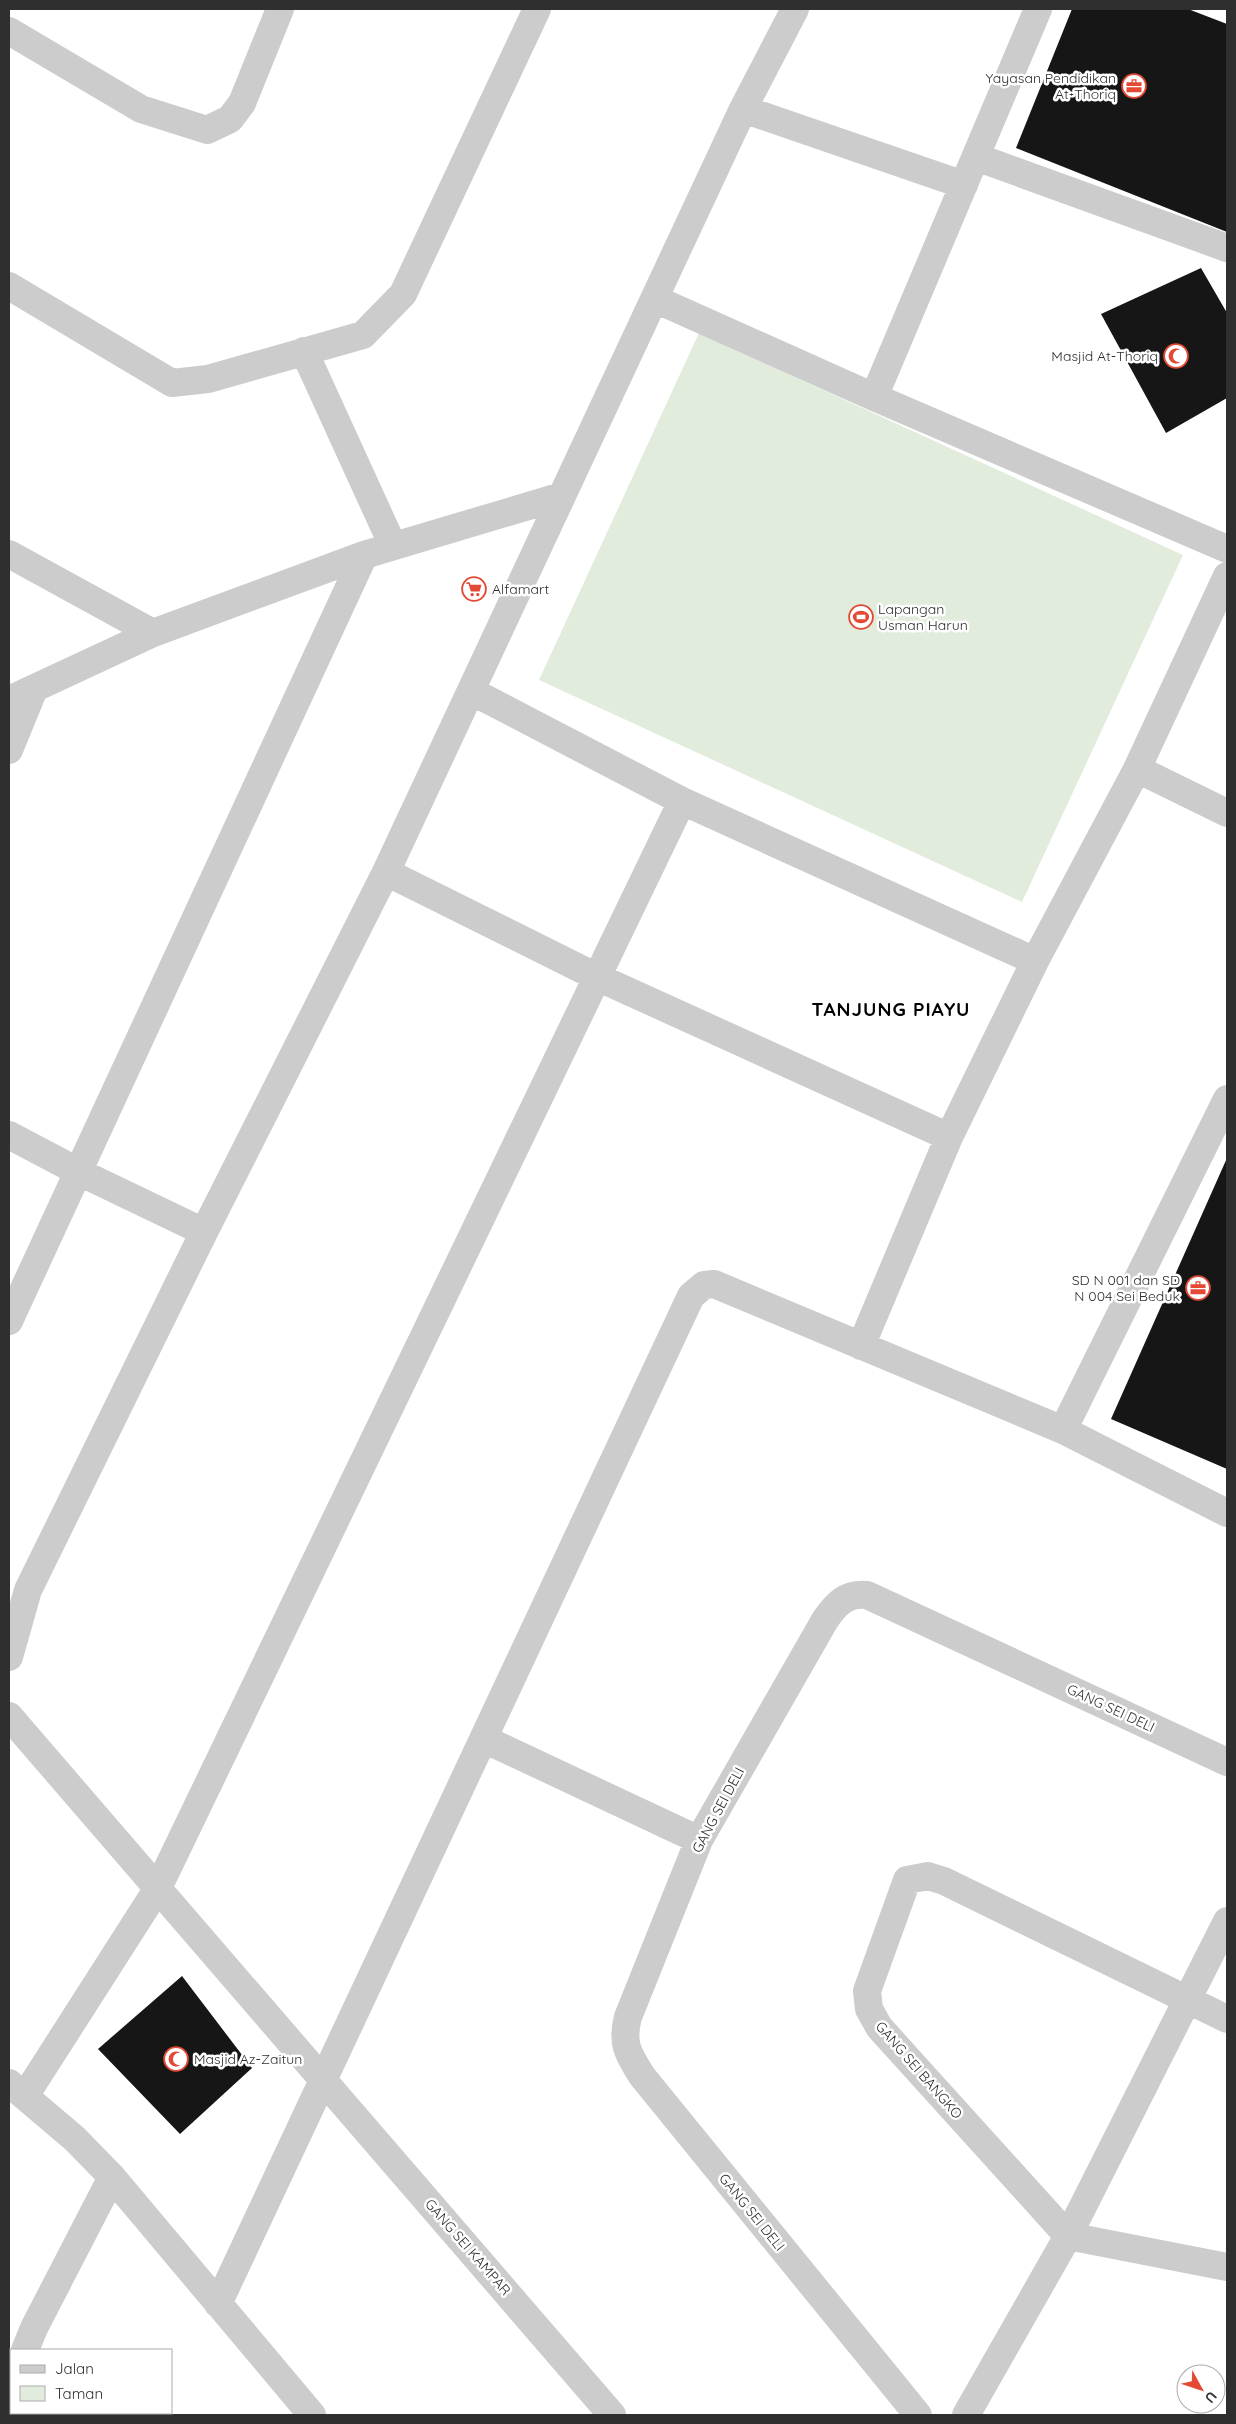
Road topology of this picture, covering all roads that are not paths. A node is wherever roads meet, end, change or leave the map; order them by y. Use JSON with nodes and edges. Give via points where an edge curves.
{"nodes":[{"id":1,"x":280,"y":9,"type":"edge"},
{"id":2,"x":536,"y":9,"type":"edge"},
{"id":3,"x":795,"y":9,"type":"edge"},
{"id":4,"x":1038,"y":9,"type":"edge"},
{"id":5,"x":9,"y":31,"type":"edge"},
{"id":6,"x":744,"y":109,"type":"junction"},
{"id":7,"x":976,"y":157,"type":"junction"},
{"id":8,"x":964,"y":185,"type":"junction"},
{"id":9,"x":1227,"y":248,"type":"edge"},
{"id":10,"x":9,"y":286,"type":"edge"},
{"id":11,"x":655,"y":299,"type":"junction"},
{"id":12,"x":304,"y":351,"type":"junction"},
{"id":13,"x":874,"y":397,"type":"junction"},
{"id":14,"x":562,"y":496,"type":"junction"},
{"id":15,"x":393,"y":546,"type":"junction"},
{"id":16,"x":1227,"y":549,"type":"edge"},
{"id":17,"x":9,"y":554,"type":"edge"},
{"id":18,"x":364,"y":555,"type":"junction"},
{"id":19,"x":1227,"y":576,"type":"edge"},
{"id":20,"x":153,"y":633,"type":"junction"},
{"id":21,"x":34,"y":689,"type":"junction"},
{"id":22,"x":471,"y":692,"type":"junction"},
{"id":23,"x":9,"y":700,"type":"edge"},
{"id":24,"x":9,"y":750,"type":"edge"},
{"id":25,"x":1137,"y":769,"type":"junction"},
{"id":26,"x":682,"y":801,"type":"junction"},
{"id":27,"x":1227,"y":813,"type":"edge"},
{"id":28,"x":386,"y":872,"type":"junction"},
{"id":29,"x":1035,"y":961,"type":"junction"},
{"id":30,"x":597,"y":977,"type":"junction"},
{"id":31,"x":1227,"y":1100,"type":"edge"},
{"id":32,"x":9,"y":1135,"type":"edge"},
{"id":33,"x":949,"y":1137,"type":"junction"},
{"id":34,"x":79,"y":1172,"type":"junction"},
{"id":35,"x":204,"y":1232,"type":"junction"},
{"id":36,"x":9,"y":1321,"type":"edge"},
{"id":37,"x":861,"y":1346,"type":"junction"},
{"id":38,"x":1063,"y":1430,"type":"junction"},
{"id":39,"x":1227,"y":1514,"type":"edge"},
{"id":40,"x":18,"y":1589,"type":"edge"},
{"id":41,"x":9,"y":1657,"type":"edge"},
{"id":42,"x":9,"y":1716,"type":"edge"},
{"id":43,"x":484,"y":1739,"type":"junction"},
{"id":44,"x":1227,"y":1762,"type":"edge"},
{"id":45,"x":699,"y":1840,"type":"junction"},
{"id":46,"x":158,"y":1888,"type":"junction"},
{"id":47,"x":1227,"y":1920,"type":"edge"},
{"id":48,"x":1187,"y":1999,"type":"junction"},
{"id":49,"x":1227,"y":2019,"type":"edge"},
{"id":50,"x":324,"y":2078,"type":"junction"},
{"id":51,"x":17,"y":2090,"type":"edge"},
{"id":52,"x":112,"y":2177,"type":"junction"},
{"id":53,"x":1068,"y":2236,"type":"junction"},
{"id":54,"x":1227,"y":2266,"type":"edge"},
{"id":55,"x":218,"y":2304,"type":"junction"},
{"id":56,"x":25,"y":2349,"type":"edge"},
{"id":57,"x":10,"y":2383,"type":"edge"},
{"id":58,"x":9,"y":2392,"type":"edge"},
{"id":59,"x":312,"y":2415,"type":"edge"},
{"id":60,"x":612,"y":2415,"type":"edge"},
{"id":61,"x":918,"y":2415,"type":"edge"},
{"id":62,"x":966,"y":2415,"type":"edge"}],
"edges":[{"from":1,"to":5,"type":"street","via":[[242,103],[230,119],[207,130],[141,109]]},
{"from":2,"to":12,"type":"street","via":[[403,294],[363,335]]},
{"from":3,"to":6,"type":"street"},
{"from":4,"to":7,"type":"street"},
{"from":6,"to":8,"type":"street"},
{"from":6,"to":11,"type":"street"},
{"from":7,"to":8,"type":"street"},
{"from":7,"to":9,"type":"street"},
{"from":8,"to":13,"type":"street"},
{"from":10,"to":12,"type":"street","via":[[172,383],[208,380]]},
{"from":11,"to":13,"type":"street"},
{"from":11,"to":14,"type":"street"},
{"from":12,"to":15,"type":"street"},
{"from":13,"to":16,"type":"street"},
{"from":14,"to":15,"type":"street"},
{"from":14,"to":22,"type":"street"},
{"from":15,"to":18,"type":"street"},
{"from":17,"to":20,"type":"street"},
{"from":18,"to":20,"type":"street"},
{"from":18,"to":34,"type":"street"},
{"from":19,"to":25,"type":"street"},
{"from":20,"to":21,"type":"street"},
{"from":21,"to":23,"type":"street"},
{"from":21,"to":24,"type":"street"},
{"from":22,"to":26,"type":"street"},
{"from":22,"to":28,"type":"street"},
{"from":25,"to":27,"type":"street"},
{"from":25,"to":29,"type":"street"},
{"from":26,"to":29,"type":"street"},
{"from":26,"to":30,"type":"street"},
{"from":28,"to":30,"type":"street"},
{"from":28,"to":35,"type":"street"},
{"from":29,"to":33,"type":"street"},
{"from":30,"to":33,"type":"street"},
{"from":30,"to":46,"type":"street"},
{"from":31,"to":38,"type":"street"},
{"from":32,"to":34,"type":"street"},
{"from":33,"to":37,"type":"street"},
{"from":34,"to":35,"type":"street"},
{"from":34,"to":36,"type":"street"},
{"from":35,"to":40,"type":"street"},
{"from":37,"to":38,"type":"street"},
{"from":37,"to":43,"type":"street","via":[[714,1284],[704,1285],[691,1296]]},
{"from":38,"to":39,"type":"street"},
{"from":40,"to":41,"type":"street"},
{"from":42,"to":46,"type":"street","name":"GANG SEI KAMPAR"},
{"from":43,"to":45,"type":"street"},
{"from":43,"to":50,"type":"street"},
{"from":44,"to":45,"type":"street","name":"GANG SEI DELI","via":[[867,1595],[850,1595],[836,1604],[825,1620]]},
{"from":45,"to":61,"type":"street","name":"GANG SEI DELI","via":[[628,2017],[625,2044],[642,2076]]},
{"from":46,"to":50,"type":"street","name":"GANG SEI KAMPAR"},
{"from":46,"to":51,"type":"street"},
{"from":47,"to":48,"type":"street"},
{"from":48,"to":49,"type":"street"},
{"from":48,"to":53,"type":"street"},
{"from":48,"to":53,"type":"street","name":"GANG SEI BANGKO","via":[[944,1881],[928,1876],[908,1880],[867,1991],[869,2009],[879,2027]]},
{"from":50,"to":55,"type":"street"},
{"from":50,"to":60,"type":"street","name":"GANG SEI KAMPAR"},
{"from":51,"to":52,"type":"street","via":[[75,2139]]},
{"from":52,"to":55,"type":"street"},
{"from":52,"to":56,"type":"street"},
{"from":53,"to":54,"type":"street"},
{"from":53,"to":62,"type":"street"},
{"from":55,"to":59,"type":"street"},
{"from":57,"to":58,"type":"street"}]}
